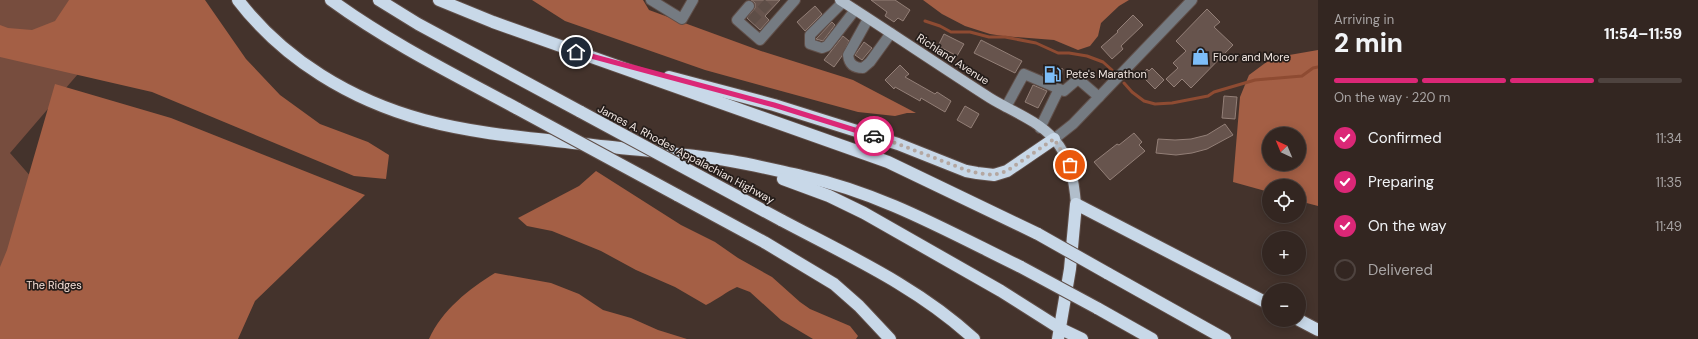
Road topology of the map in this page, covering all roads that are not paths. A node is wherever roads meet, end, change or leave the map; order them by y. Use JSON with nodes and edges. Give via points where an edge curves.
{"nodes":[{"id":1,"x":238,"y":0,"type":"edge"},
{"id":2,"x":331,"y":0,"type":"edge"},
{"id":3,"x":379,"y":0,"type":"edge"},
{"id":4,"x":440,"y":0,"type":"edge"},
{"id":5,"x":651,"y":0,"type":"edge"},
{"id":6,"x":693,"y":0,"type":"edge"},
{"id":7,"x":795,"y":0,"type":"edge"},
{"id":8,"x":1192,"y":0,"type":"edge"},
{"id":9,"x":841,"y":1,"type":"edge"},
{"id":10,"x":749,"y":6,"type":"dead end"},
{"id":11,"x":855,"y":10,"type":"junction"},
{"id":12,"x":868,"y":19,"type":"junction"},
{"id":13,"x":891,"y":33,"type":"junction"},
{"id":14,"x":576,"y":52,"type":"junction"},
{"id":15,"x":1059,"y":89,"type":"junction"},
{"id":16,"x":1099,"y":97,"type":"junction"},
{"id":17,"x":1006,"y":107,"type":"junction"},
{"id":18,"x":1040,"y":128,"type":"junction"},
{"id":19,"x":1054,"y":139,"type":"junction"},
{"id":20,"x":731,"y":161,"type":"junction"},
{"id":21,"x":1076,"y":204,"type":"junction"},
{"id":22,"x":1262,"y":300,"type":"edge"},
{"id":23,"x":1306,"y":324,"type":"edge"},
{"id":24,"x":1318,"y":330,"type":"edge"},
{"id":25,"x":1059,"y":334,"type":"edge"},
{"id":26,"x":890,"y":339,"type":"edge"},
{"id":27,"x":974,"y":339,"type":"edge"},
{"id":28,"x":1082,"y":339,"type":"edge"},
{"id":29,"x":1152,"y":339,"type":"edge"},
{"id":30,"x":1225,"y":339,"type":"edge"}],
"edges":[{"from":1,"to":20,"type":"highway","via":[[257,22],[304,65],[385,108],[425,120],[508,135]]},
{"from":2,"to":26,"type":"highway","bridge":true,"via":[[393,41],[764,242],[834,284]]},
{"from":3,"to":27,"type":"highway","name":"James A. Rhodes Appalachian Highway","bridge":true,"via":[[418,24],[923,298]]},
{"from":4,"to":14,"type":"highway"},
{"from":5,"to":6,"type":"street","via":[[682,19]]},
{"from":7,"to":10,"type":"street","via":[[760,40],[747,24],[737,20]]},
{"from":8,"to":16,"type":"street"},
{"from":9,"to":11,"type":"main road","name":"Richland Avenue"},
{"from":9,"to":11,"type":"street","via":[[810,35],[810,44],[822,48],[828,46]]},
{"from":11,"to":12,"type":"main road","name":"Richland Avenue"},
{"from":12,"to":13,"type":"main road","name":"Richland Avenue"},
{"from":12,"to":13,"type":"street","via":[[848,55],[852,65],[863,68]]},
{"from":13,"to":17,"type":"main road","name":"Richland Avenue"},
{"from":14,"to":19,"type":"highway","via":[[774,105],[898,144],[973,173],[994,175],[1007,171]]},
{"from":14,"to":30,"type":"highway","bridge":true,"via":[[888,162],[1038,234]]},
{"from":15,"to":16,"type":"street","via":[[1064,91],[1078,79]]},
{"from":15,"to":17,"type":"street","via":[[1024,74]]},
{"from":15,"to":18,"type":"street"},
{"from":16,"to":19,"type":"street"},
{"from":17,"to":18,"type":"main road","name":"Richland Avenue"},
{"from":18,"to":19,"type":"main road","name":"Richland Avenue"},
{"from":19,"to":21,"type":"main road","via":[[1070,165]]},
{"from":20,"to":25,"type":"highway","via":[[804,186],[864,213],[1001,291]]},
{"from":20,"to":29,"type":"highway","bridge":true,"via":[[805,176],[893,204],[1021,267]]},
{"from":21,"to":22,"type":"highway"},
{"from":21,"to":25,"type":"highway","via":[[1070,269]]},
{"from":23,"to":24,"type":"highway"},
{"from":25,"to":28,"type":"highway"}]}
